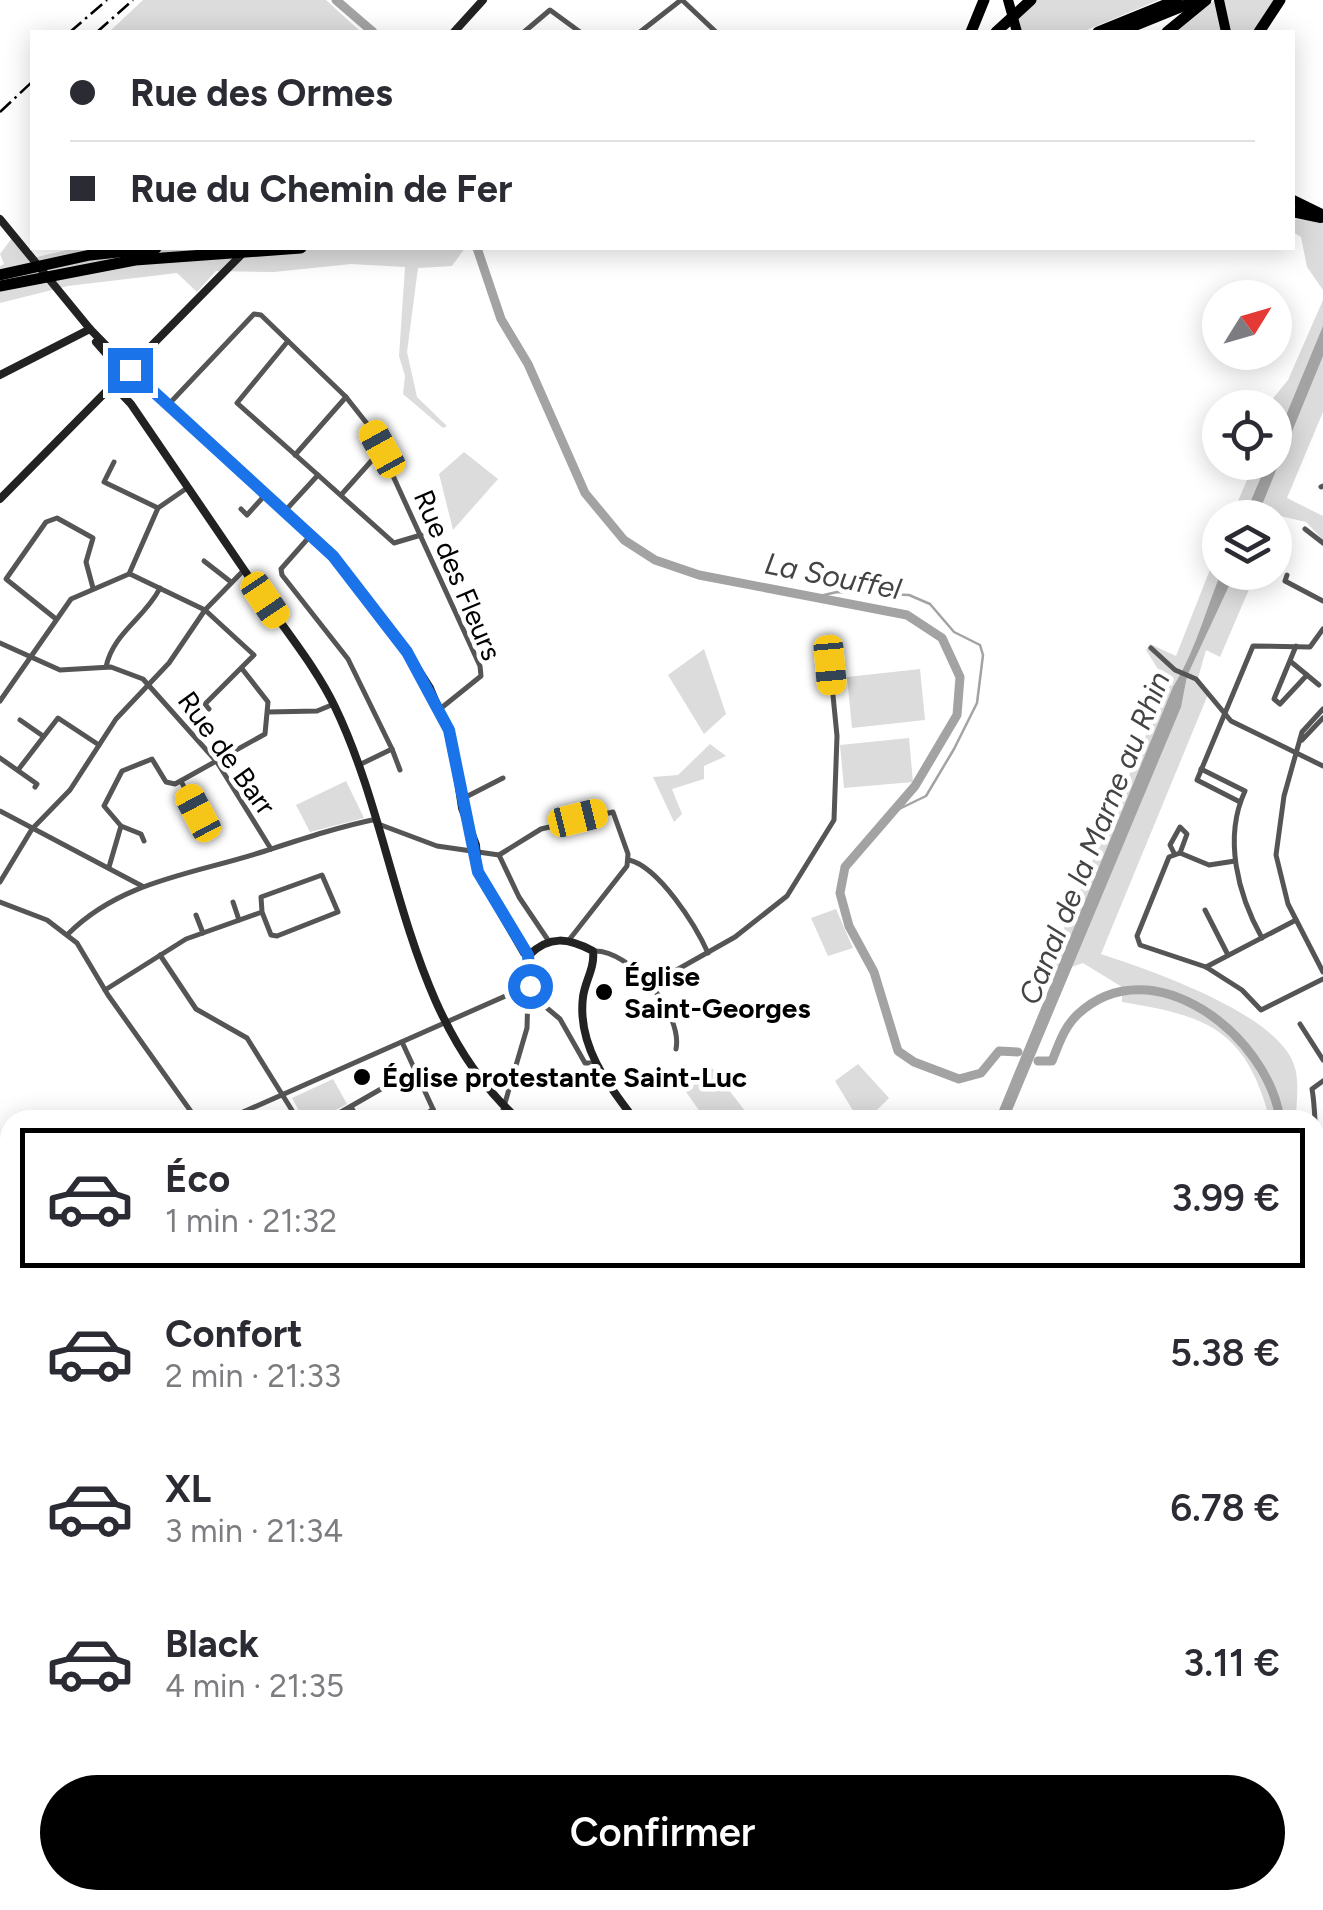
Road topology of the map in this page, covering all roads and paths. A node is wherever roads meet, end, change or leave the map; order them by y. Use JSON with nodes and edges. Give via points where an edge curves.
{"nodes":[{"id":1,"x":483,"y":0,"type":"edge"},
{"id":2,"x":682,"y":0,"type":"edge"},
{"id":3,"x":984,"y":0,"type":"edge"},
{"id":4,"x":1032,"y":0,"type":"edge"},
{"id":5,"x":1177,"y":0,"type":"edge"},
{"id":6,"x":1198,"y":0,"type":"edge"},
{"id":7,"x":1206,"y":0,"type":"edge"},
{"id":8,"x":1280,"y":0,"type":"edge"},
{"id":9,"x":1220,"y":3,"type":"edge"},
{"id":10,"x":1010,"y":4,"type":"edge"},
{"id":11,"x":453,"y":30,"type":"edge"},
{"id":12,"x":526,"y":30,"type":"edge"},
{"id":13,"x":577,"y":30,"type":"edge"},
{"id":14,"x":643,"y":30,"type":"edge"},
{"id":15,"x":714,"y":30,"type":"edge"},
{"id":16,"x":971,"y":30,"type":"edge"},
{"id":17,"x":998,"y":30,"type":"edge"},
{"id":18,"x":1017,"y":30,"type":"edge"},
{"id":19,"x":1103,"y":30,"type":"edge"},
{"id":20,"x":1124,"y":30,"type":"edge"},
{"id":21,"x":1169,"y":30,"type":"edge"},
{"id":22,"x":1226,"y":30,"type":"edge"},
{"id":23,"x":1260,"y":30,"type":"edge"},
{"id":24,"x":1295,"y":203,"type":"edge"},
{"id":25,"x":1295,"y":212,"type":"edge"},
{"id":26,"x":1323,"y":217,"type":"edge"},
{"id":27,"x":0,"y":219,"type":"edge"},
{"id":28,"x":137,"y":250,"type":"edge"},
{"id":29,"x":246,"y":250,"type":"edge"},
{"id":30,"x":273,"y":250,"type":"edge"},
{"id":31,"x":0,"y":275,"type":"edge"},
{"id":32,"x":0,"y":286,"type":"edge"},
{"id":33,"x":90,"y":329,"type":"junction"},
{"id":34,"x":288,"y":341,"type":"junction"},
{"id":35,"x":153,"y":347,"type":"junction"},
{"id":36,"x":118,"y":358,"type":"junction"},
{"id":37,"x":0,"y":376,"type":"edge"},
{"id":38,"x":122,"y":378,"type":"junction"},
{"id":39,"x":138,"y":378,"type":"joint"},
{"id":40,"x":346,"y":397,"type":"junction"},
{"id":41,"x":168,"y":405,"type":"junction"},
{"id":42,"x":382,"y":449,"type":"junction"},
{"id":43,"x":295,"y":454,"type":"junction"},
{"id":44,"x":114,"y":462,"type":"dead end"},
{"id":45,"x":318,"y":475,"type":"junction"},
{"id":46,"x":188,"y":488,"type":"junction"},
{"id":47,"x":266,"y":494,"type":"junction"},
{"id":48,"x":341,"y":495,"type":"junction"},
{"id":49,"x":0,"y":499,"type":"edge"},
{"id":50,"x":158,"y":508,"type":"junction"},
{"id":51,"x":240,"y":509,"type":"dead end"},
{"id":52,"x":285,"y":511,"type":"junction"},
{"id":53,"x":1306,"y":529,"type":"dead end"},
{"id":54,"x":312,"y":535,"type":"junction"},
{"id":55,"x":421,"y":535,"type":"junction"},
{"id":56,"x":1323,"y":543,"type":"edge"},
{"id":57,"x":204,"y":561,"type":"dead end"},
{"id":58,"x":244,"y":570,"type":"junction"},
{"id":59,"x":129,"y":574,"type":"junction"},
{"id":60,"x":231,"y":582,"type":"junction"},
{"id":61,"x":1292,"y":585,"type":"edge"},
{"id":62,"x":93,"y":588,"type":"junction"},
{"id":63,"x":160,"y":588,"type":"junction"},
{"id":64,"x":1323,"y":601,"type":"edge"},
{"id":65,"x":204,"y":610,"type":"junction"},
{"id":66,"x":56,"y":619,"type":"junction"},
{"id":67,"x":1323,"y":628,"type":"edge"},
{"id":68,"x":0,"y":643,"type":"edge"},
{"id":69,"x":1296,"y":646,"type":"junction"},
{"id":70,"x":1150,"y":648,"type":"dead end"},
{"id":71,"x":28,"y":656,"type":"junction"},
{"id":72,"x":1290,"y":662,"type":"junction"},
{"id":73,"x":830,"y":665,"type":"dead end"},
{"id":74,"x":106,"y":667,"type":"junction"},
{"id":75,"x":243,"y":670,"type":"junction"},
{"id":76,"x":1307,"y":674,"type":"junction"},
{"id":77,"x":147,"y":683,"type":"junction"},
{"id":78,"x":1318,"y":686,"type":"dead end"},
{"id":79,"x":0,"y":701,"type":"edge"},
{"id":80,"x":334,"y":704,"type":"junction"},
{"id":81,"x":209,"y":709,"type":"dead end"},
{"id":82,"x":440,"y":709,"type":"junction"},
{"id":83,"x":1323,"y":709,"type":"edge"},
{"id":84,"x":268,"y":712,"type":"junction"},
{"id":85,"x":1224,"y":715,"type":"junction"},
{"id":86,"x":1323,"y":718,"type":"edge"},
{"id":87,"x":20,"y":720,"type":"dead end"},
{"id":88,"x":43,"y":736,"type":"junction"},
{"id":89,"x":1302,"y":740,"type":"junction"},
{"id":90,"x":99,"y":745,"type":"junction"},
{"id":91,"x":392,"y":748,"type":"junction"},
{"id":92,"x":1297,"y":754,"type":"junction"},
{"id":93,"x":0,"y":758,"type":"edge"},
{"id":94,"x":217,"y":762,"type":"junction"},
{"id":95,"x":361,"y":764,"type":"junction"},
{"id":96,"x":1323,"y":766,"type":"edge"},
{"id":97,"x":1201,"y":769,"type":"junction"},
{"id":98,"x":18,"y":770,"type":"junction"},
{"id":99,"x":400,"y":770,"type":"dead end"},
{"id":100,"x":503,"y":778,"type":"dead end"},
{"id":101,"x":181,"y":782,"type":"junction"},
{"id":102,"x":35,"y":787,"type":"dead end"},
{"id":103,"x":460,"y":800,"type":"junction"},
{"id":104,"x":1240,"y":802,"type":"junction"},
{"id":105,"x":0,"y":811,"type":"edge"},
{"id":106,"x":198,"y":813,"type":"dead end"},
{"id":107,"x":380,"y":822,"type":"junction"},
{"id":108,"x":121,"y":826,"type":"junction"},
{"id":109,"x":32,"y":830,"type":"junction"},
{"id":110,"x":144,"y":841,"type":"dead end"},
{"id":111,"x":272,"y":849,"type":"junction"},
{"id":112,"x":476,"y":852,"type":"junction"},
{"id":113,"x":499,"y":855,"type":"junction"},
{"id":114,"x":628,"y":860,"type":"junction"},
{"id":115,"x":1235,"y":861,"type":"junction"},
{"id":116,"x":109,"y":867,"type":"junction"},
{"id":117,"x":0,"y":882,"type":"edge"},
{"id":118,"x":142,"y":886,"type":"junction"},
{"id":119,"x":0,"y":902,"type":"edge"},
{"id":120,"x":233,"y":902,"type":"dead end"},
{"id":121,"x":1205,"y":910,"type":"dead end"},
{"id":122,"x":262,"y":912,"type":"junction"},
{"id":123,"x":196,"y":915,"type":"dead end"},
{"id":124,"x":239,"y":920,"type":"junction"},
{"id":125,"x":1296,"y":920,"type":"junction"},
{"id":126,"x":202,"y":933,"type":"junction"},
{"id":127,"x":68,"y":934,"type":"junction"},
{"id":128,"x":1262,"y":938,"type":"junction"},
{"id":129,"x":548,"y":940,"type":"junction"},
{"id":130,"x":568,"y":940,"type":"junction"},
{"id":131,"x":593,"y":951,"type":"junction"},
{"id":132,"x":708,"y":953,"type":"junction"},
{"id":133,"x":1228,"y":954,"type":"junction"},
{"id":134,"x":528,"y":955,"type":"junction"},
{"id":135,"x":160,"y":956,"type":"junction"},
{"id":136,"x":1206,"y":967,"type":"junction"},
{"id":137,"x":1323,"y":972,"type":"edge"},
{"id":138,"x":1323,"y":980,"type":"edge"},
{"id":139,"x":650,"y":984,"type":"junction"},
{"id":140,"x":105,"y":990,"type":"junction"},
{"id":141,"x":529,"y":991,"type":"junction"},
{"id":142,"x":445,"y":1024,"type":"junction"},
{"id":143,"x":1300,"y":1024,"type":"dead end"},
{"id":144,"x":402,"y":1042,"type":"junction"},
{"id":145,"x":676,"y":1048,"type":"dead end"},
{"id":146,"x":1323,"y":1060,"type":"edge"},
{"id":147,"x":596,"y":1063,"type":"junction"},
{"id":148,"x":414,"y":1070,"type":"junction"},
{"id":149,"x":1323,"y":1081,"type":"edge"},
{"id":150,"x":282,"y":1096,"type":"junction"},
{"id":151,"x":351,"y":1106,"type":"junction"},
{"id":152,"x":504,"y":1107,"type":"junction"},
{"id":153,"x":433,"y":1109,"type":"edge"},
{"id":154,"x":190,"y":1110,"type":"edge"},
{"id":155,"x":249,"y":1110,"type":"edge"},
{"id":156,"x":291,"y":1110,"type":"edge"},
{"id":157,"x":344,"y":1110,"type":"edge"},
{"id":158,"x":353,"y":1110,"type":"edge"},
{"id":159,"x":503,"y":1110,"type":"edge"},
{"id":160,"x":507,"y":1110,"type":"edge"},
{"id":161,"x":628,"y":1110,"type":"edge"},
{"id":162,"x":1315,"y":1110,"type":"edge"}],
"edges":[{"from":1,"to":11,"type":"street"},
{"from":2,"to":14,"type":"street"},
{"from":2,"to":15,"type":"street"},
{"from":3,"to":16,"type":"highway"},
{"from":4,"to":17,"type":"highway"},
{"from":5,"to":19,"type":"highway"},
{"from":6,"to":20,"type":"highway"},
{"from":7,"to":21,"type":"highway"},
{"from":8,"to":23,"type":"highway"},
{"from":9,"to":22,"type":"main road"},
{"from":10,"to":18,"type":"main road"},
{"from":12,"to":13,"type":"street","via":[[550,10]]},
{"from":24,"to":26,"type":"highway"},
{"from":25,"to":26,"type":"main road"},
{"from":27,"to":33,"type":"street"},
{"from":28,"to":31,"type":"highway"},
{"from":29,"to":35,"type":"street"},
{"from":30,"to":32,"type":"highway","via":[[135,260]]},
{"from":33,"to":36,"type":"street"},
{"from":33,"to":37,"type":"street"},
{"from":33,"to":38,"type":"street"},
{"from":34,"to":40,"type":"street","name":"Rue des Fleurs"},
{"from":34,"to":41,"type":"street","name":"Rue des Fleurs","via":[[254,314]]},
{"from":34,"to":43,"type":"street","via":[[236,403]]},
{"from":35,"to":36,"type":"street"},
{"from":35,"to":38,"type":"street"},
{"from":36,"to":38,"type":"street"},
{"from":38,"to":39,"type":"street"},
{"from":38,"to":46,"type":"street","via":[[131,404]]},
{"from":38,"to":49,"type":"street"},
{"from":39,"to":41,"type":"street"},
{"from":40,"to":42,"type":"street","name":"Rue des Fleurs"},
{"from":40,"to":43,"type":"street"},
{"from":41,"to":47,"type":"street"},
{"from":42,"to":48,"type":"street"},
{"from":42,"to":55,"type":"street","name":"Rue des Fleurs"},
{"from":43,"to":45,"type":"street"},
{"from":44,"to":50,"type":"street","via":[[104,482]]},
{"from":45,"to":48,"type":"street"},
{"from":45,"to":52,"type":"street"},
{"from":46,"to":50,"type":"street"},
{"from":46,"to":58,"type":"street"},
{"from":47,"to":51,"type":"street","via":[[247,515]]},
{"from":47,"to":52,"type":"street"},
{"from":48,"to":55,"type":"street","via":[[394,542]]},
{"from":50,"to":59,"type":"street"},
{"from":52,"to":54,"type":"street"},
{"from":53,"to":56,"type":"street"},
{"from":54,"to":82,"type":"street","via":[[390,628]]},
{"from":54,"to":91,"type":"street","via":[[282,575],[348,659]]},
{"from":55,"to":82,"type":"street","name":"Rue des Fleurs","via":[[480,666],[475,684]]},
{"from":57,"to":60,"type":"street"},
{"from":58,"to":60,"type":"street"},
{"from":58,"to":80,"type":"street"},
{"from":59,"to":62,"type":"street"},
{"from":59,"to":63,"type":"street"},
{"from":60,"to":65,"type":"street"},
{"from":61,"to":64,"type":"street"},
{"from":62,"to":66,"type":"street","via":[[71,599]]},
{"from":62,"to":66,"type":"street","via":[[86,562],[93,538],[56,518],[46,522],[6,579]]},
{"from":63,"to":65,"type":"street"},
{"from":63,"to":74,"type":"street","via":[[112,646]]},
{"from":65,"to":75,"type":"street","via":[[254,655]]},
{"from":65,"to":77,"type":"street","via":[[181,648]]},
{"from":66,"to":71,"type":"street"},
{"from":67,"to":69,"type":"street","via":[[1310,646]]},
{"from":68,"to":71,"type":"street"},
{"from":69,"to":72,"type":"street"},
{"from":69,"to":85,"type":"street","via":[[1253,646]]},
{"from":70,"to":85,"type":"street","via":[[1195,678]]},
{"from":71,"to":74,"type":"street","via":[[60,670]]},
{"from":71,"to":79,"type":"street"},
{"from":72,"to":76,"type":"street"},
{"from":72,"to":76,"type":"street","via":[[1274,699],[1280,704]]},
{"from":73,"to":132,"type":"street","via":[[837,736],[834,820],[788,896]]},
{"from":74,"to":77,"type":"street"},
{"from":75,"to":81,"type":"street","via":[[204,704]]},
{"from":75,"to":84,"type":"street","via":[[264,693]]},
{"from":76,"to":78,"type":"street"},
{"from":77,"to":90,"type":"street"},
{"from":77,"to":94,"type":"street","name":"Rue de Barr"},
{"from":80,"to":84,"type":"street"},
{"from":80,"to":95,"type":"street"},
{"from":82,"to":103,"type":"street"},
{"from":83,"to":89,"type":"street"},
{"from":84,"to":94,"type":"street","via":[[265,734]]},
{"from":85,"to":92,"type":"street"},
{"from":85,"to":97,"type":"street"},
{"from":86,"to":89,"type":"street"},
{"from":87,"to":88,"type":"street"},
{"from":88,"to":90,"type":"street","via":[[58,718]]},
{"from":88,"to":98,"type":"street"},
{"from":89,"to":92,"type":"street"},
{"from":90,"to":109,"type":"street","via":[[70,790]]},
{"from":91,"to":95,"type":"street"},
{"from":91,"to":99,"type":"street"},
{"from":92,"to":96,"type":"street"},
{"from":92,"to":125,"type":"street","via":[[1276,855]]},
{"from":93,"to":98,"type":"street"},
{"from":94,"to":101,"type":"street"},
{"from":94,"to":111,"type":"street","name":"Rue de Barr"},
{"from":95,"to":107,"type":"street"},
{"from":97,"to":104,"type":"street","via":[[1199,784]]},
{"from":97,"to":104,"type":"street","via":[[1244,788]]},
{"from":98,"to":102,"type":"street"},
{"from":100,"to":103,"type":"street"},
{"from":101,"to":106,"type":"street"},
{"from":101,"to":108,"type":"street","via":[[166,782],[152,760],[122,771],[104,806]]},
{"from":103,"to":112,"type":"street"},
{"from":104,"to":115,"type":"street"},
{"from":105,"to":109,"type":"street"},
{"from":107,"to":111,"type":"street","via":[[322,830]]},
{"from":107,"to":112,"type":"street","via":[[437,846]]},
{"from":107,"to":142,"type":"street"},
{"from":108,"to":110,"type":"street"},
{"from":108,"to":116,"type":"street"},
{"from":109,"to":116,"type":"street"},
{"from":109,"to":117,"type":"street"},
{"from":111,"to":118,"type":"street"},
{"from":112,"to":113,"type":"street"},
{"from":112,"to":134,"type":"street","via":[[478,872]]},
{"from":113,"to":114,"type":"street","via":[[526,834],[613,812]]},
{"from":113,"to":129,"type":"street"},
{"from":114,"to":130,"type":"street","via":[[604,901]]},
{"from":114,"to":132,"type":"street","via":[[670,894]]},
{"from":115,"to":128,"type":"street"},
{"from":115,"to":136,"type":"street","via":[[1210,864],[1177,853],[1137,940]]},
{"from":116,"to":118,"type":"street"},
{"from":118,"to":127,"type":"street","via":[[102,904]]},
{"from":119,"to":127,"type":"street"},
{"from":120,"to":124,"type":"street"},
{"from":121,"to":133,"type":"street"},
{"from":122,"to":122,"type":"street","via":[[261,897],[322,875],[338,912],[276,936]]},
{"from":122,"to":124,"type":"street"},
{"from":123,"to":126,"type":"street"},
{"from":124,"to":126,"type":"street"},
{"from":125,"to":128,"type":"street"},
{"from":125,"to":137,"type":"street"},
{"from":126,"to":135,"type":"street"},
{"from":127,"to":140,"type":"street"},
{"from":128,"to":133,"type":"street"},
{"from":129,"to":130,"type":"street"},
{"from":129,"to":134,"type":"street"},
{"from":130,"to":131,"type":"street"},
{"from":131,"to":139,"type":"street","via":[[630,963]]},
{"from":131,"to":147,"type":"street","via":[[580,1014]]},
{"from":132,"to":139,"type":"street"},
{"from":133,"to":136,"type":"street"},
{"from":134,"to":141,"type":"street"},
{"from":135,"to":140,"type":"street"},
{"from":135,"to":150,"type":"street","via":[[196,1010],[245,1036]]},
{"from":136,"to":138,"type":"street","via":[[1261,1010]]},
{"from":139,"to":145,"type":"street","via":[[678,1030]]},
{"from":140,"to":154,"type":"street"},
{"from":141,"to":142,"type":"street"},
{"from":141,"to":147,"type":"street","via":[[560,1019],[585,1063]]},
{"from":141,"to":152,"type":"street"},
{"from":142,"to":144,"type":"street"},
{"from":142,"to":152,"type":"street"},
{"from":143,"to":146,"type":"street"},
{"from":144,"to":148,"type":"street"},
{"from":144,"to":150,"type":"street"},
{"from":147,"to":161,"type":"street"},
{"from":148,"to":151,"type":"street"},
{"from":148,"to":153,"type":"street"},
{"from":149,"to":162,"type":"street","via":[[1312,1089]]},
{"from":150,"to":155,"type":"street"},
{"from":150,"to":156,"type":"street"},
{"from":151,"to":157,"type":"street"},
{"from":151,"to":158,"type":"street"},
{"from":152,"to":159,"type":"street"},
{"from":152,"to":160,"type":"street"}]}
